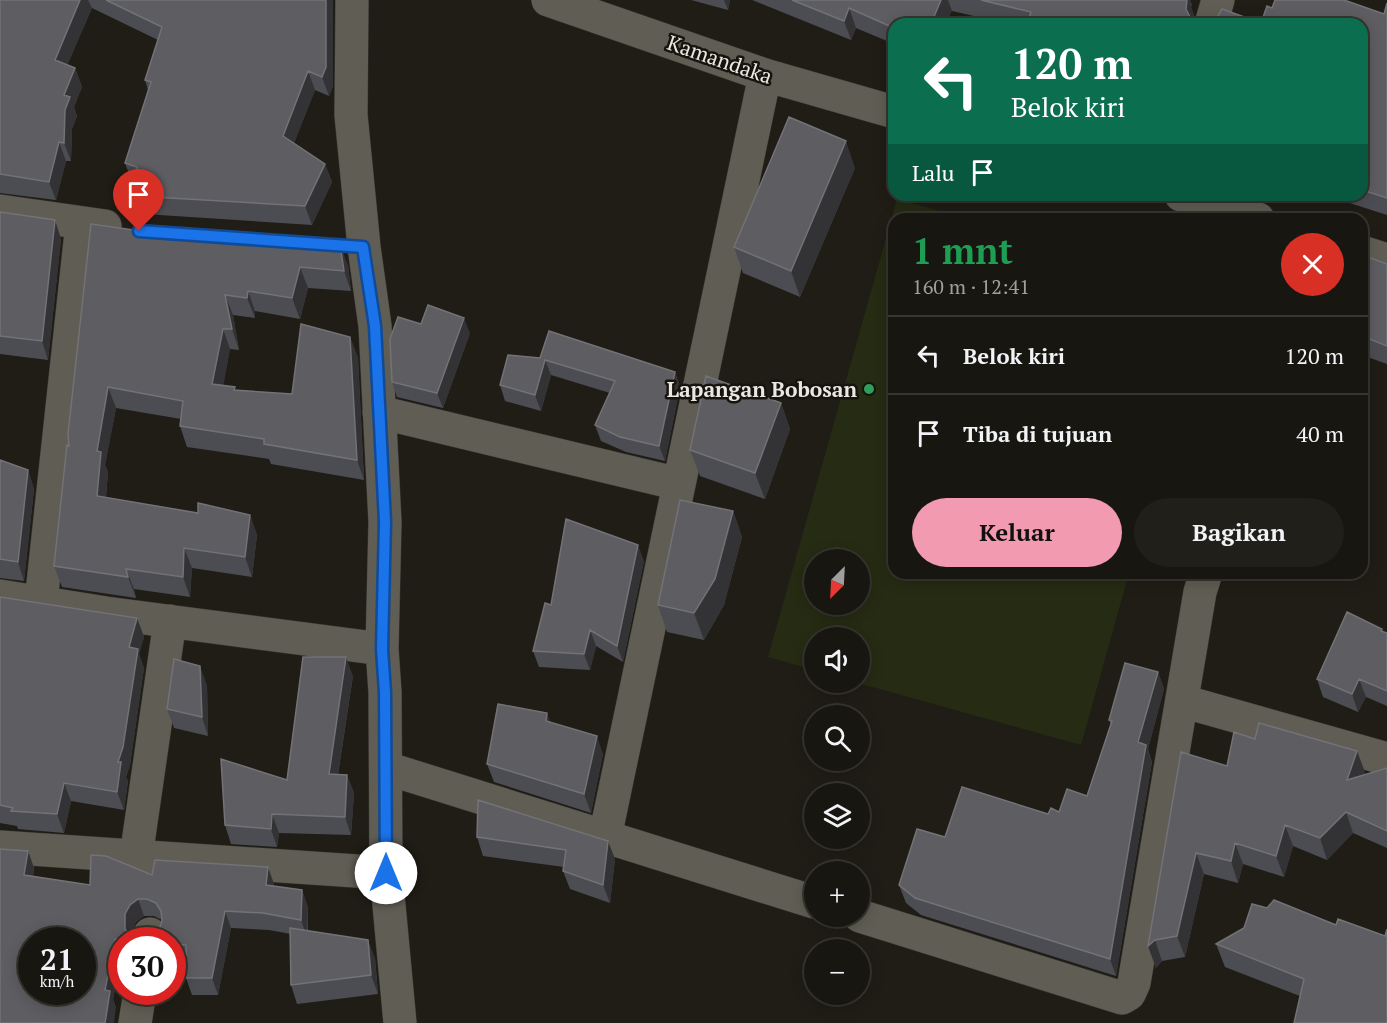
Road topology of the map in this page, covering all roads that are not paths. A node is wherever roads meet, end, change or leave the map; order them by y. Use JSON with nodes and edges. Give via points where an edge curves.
{"nodes":[{"id":1,"x":352,"y":0,"type":"edge"},
{"id":2,"x":548,"y":0,"type":"edge"},
{"id":3,"x":1218,"y":0,"type":"edge"},
{"id":4,"x":1213,"y":18,"type":"edge"},
{"id":5,"x":765,"y":75,"type":"junction"},
{"id":6,"x":888,"y":110,"type":"edge"},
{"id":7,"x":1200,"y":201,"type":"edge"},
{"id":8,"x":0,"y":211,"type":"edge"},
{"id":9,"x":1239,"y":213,"type":"edge"},
{"id":10,"x":82,"y":223,"type":"junction"},
{"id":11,"x":136,"y":231,"type":"edge"},
{"id":12,"x":329,"y":245,"type":"edge"},
{"id":13,"x":363,"y":247,"type":"junction"},
{"id":14,"x":1368,"y":254,"type":"edge"},
{"id":15,"x":1387,"y":260,"type":"edge"},
{"id":16,"x":379,"y":412,"type":"junction"},
{"id":17,"x":679,"y":484,"type":"junction"},
{"id":18,"x":1204,"y":579,"type":"edge"},
{"id":19,"x":0,"y":596,"type":"edge"},
{"id":20,"x":41,"y":602,"type":"junction"},
{"id":21,"x":170,"y":621,"type":"junction"},
{"id":22,"x":382,"y":649,"type":"junction"},
{"id":23,"x":1182,"y":701,"type":"junction"},
{"id":24,"x":1387,"y":759,"type":"edge"},
{"id":25,"x":386,"y":768,"type":"junction"},
{"id":26,"x":605,"y":837,"type":"junction"},
{"id":27,"x":0,"y":847,"type":"edge"},
{"id":28,"x":136,"y":857,"type":"junction"},
{"id":29,"x":386,"y":873,"type":"junction"},
{"id":30,"x":804,"y":899,"type":"edge"},
{"id":31,"x":870,"y":919,"type":"edge"},
{"id":32,"x":138,"y":1005,"type":"edge"},
{"id":33,"x":135,"y":1023,"type":"edge"},
{"id":34,"x":399,"y":1023,"type":"edge"}],
"edges":[{"from":1,"to":13,"type":"street","via":[[351,115]]},
{"from":2,"to":5,"type":"street","name":"Kamandaka"},
{"from":3,"to":4,"type":"street"},
{"from":5,"to":6,"type":"street","name":"Kamandaka"},
{"from":5,"to":17,"type":"street"},
{"from":7,"to":9,"type":"street"},
{"from":8,"to":10,"type":"street"},
{"from":10,"to":11,"type":"street"},
{"from":10,"to":20,"type":"street"},
{"from":12,"to":13,"type":"street"},
{"from":13,"to":16,"type":"street","via":[[375,326]]},
{"from":14,"to":15,"type":"street"},
{"from":16,"to":17,"type":"street"},
{"from":16,"to":22,"type":"street","via":[[385,522]]},
{"from":17,"to":26,"type":"street"},
{"from":18,"to":23,"type":"street"},
{"from":19,"to":20,"type":"street"},
{"from":20,"to":21,"type":"street"},
{"from":21,"to":22,"type":"street"},
{"from":21,"to":28,"type":"street"},
{"from":22,"to":25,"type":"street"},
{"from":23,"to":24,"type":"street"},
{"from":23,"to":31,"type":"street","via":[[1134,983],[1125,998]]},
{"from":25,"to":26,"type":"street"},
{"from":25,"to":29,"type":"street"},
{"from":26,"to":30,"type":"street"},
{"from":27,"to":28,"type":"street"},
{"from":28,"to":29,"type":"street"},
{"from":29,"to":34,"type":"street"},
{"from":32,"to":33,"type":"street"}]}
